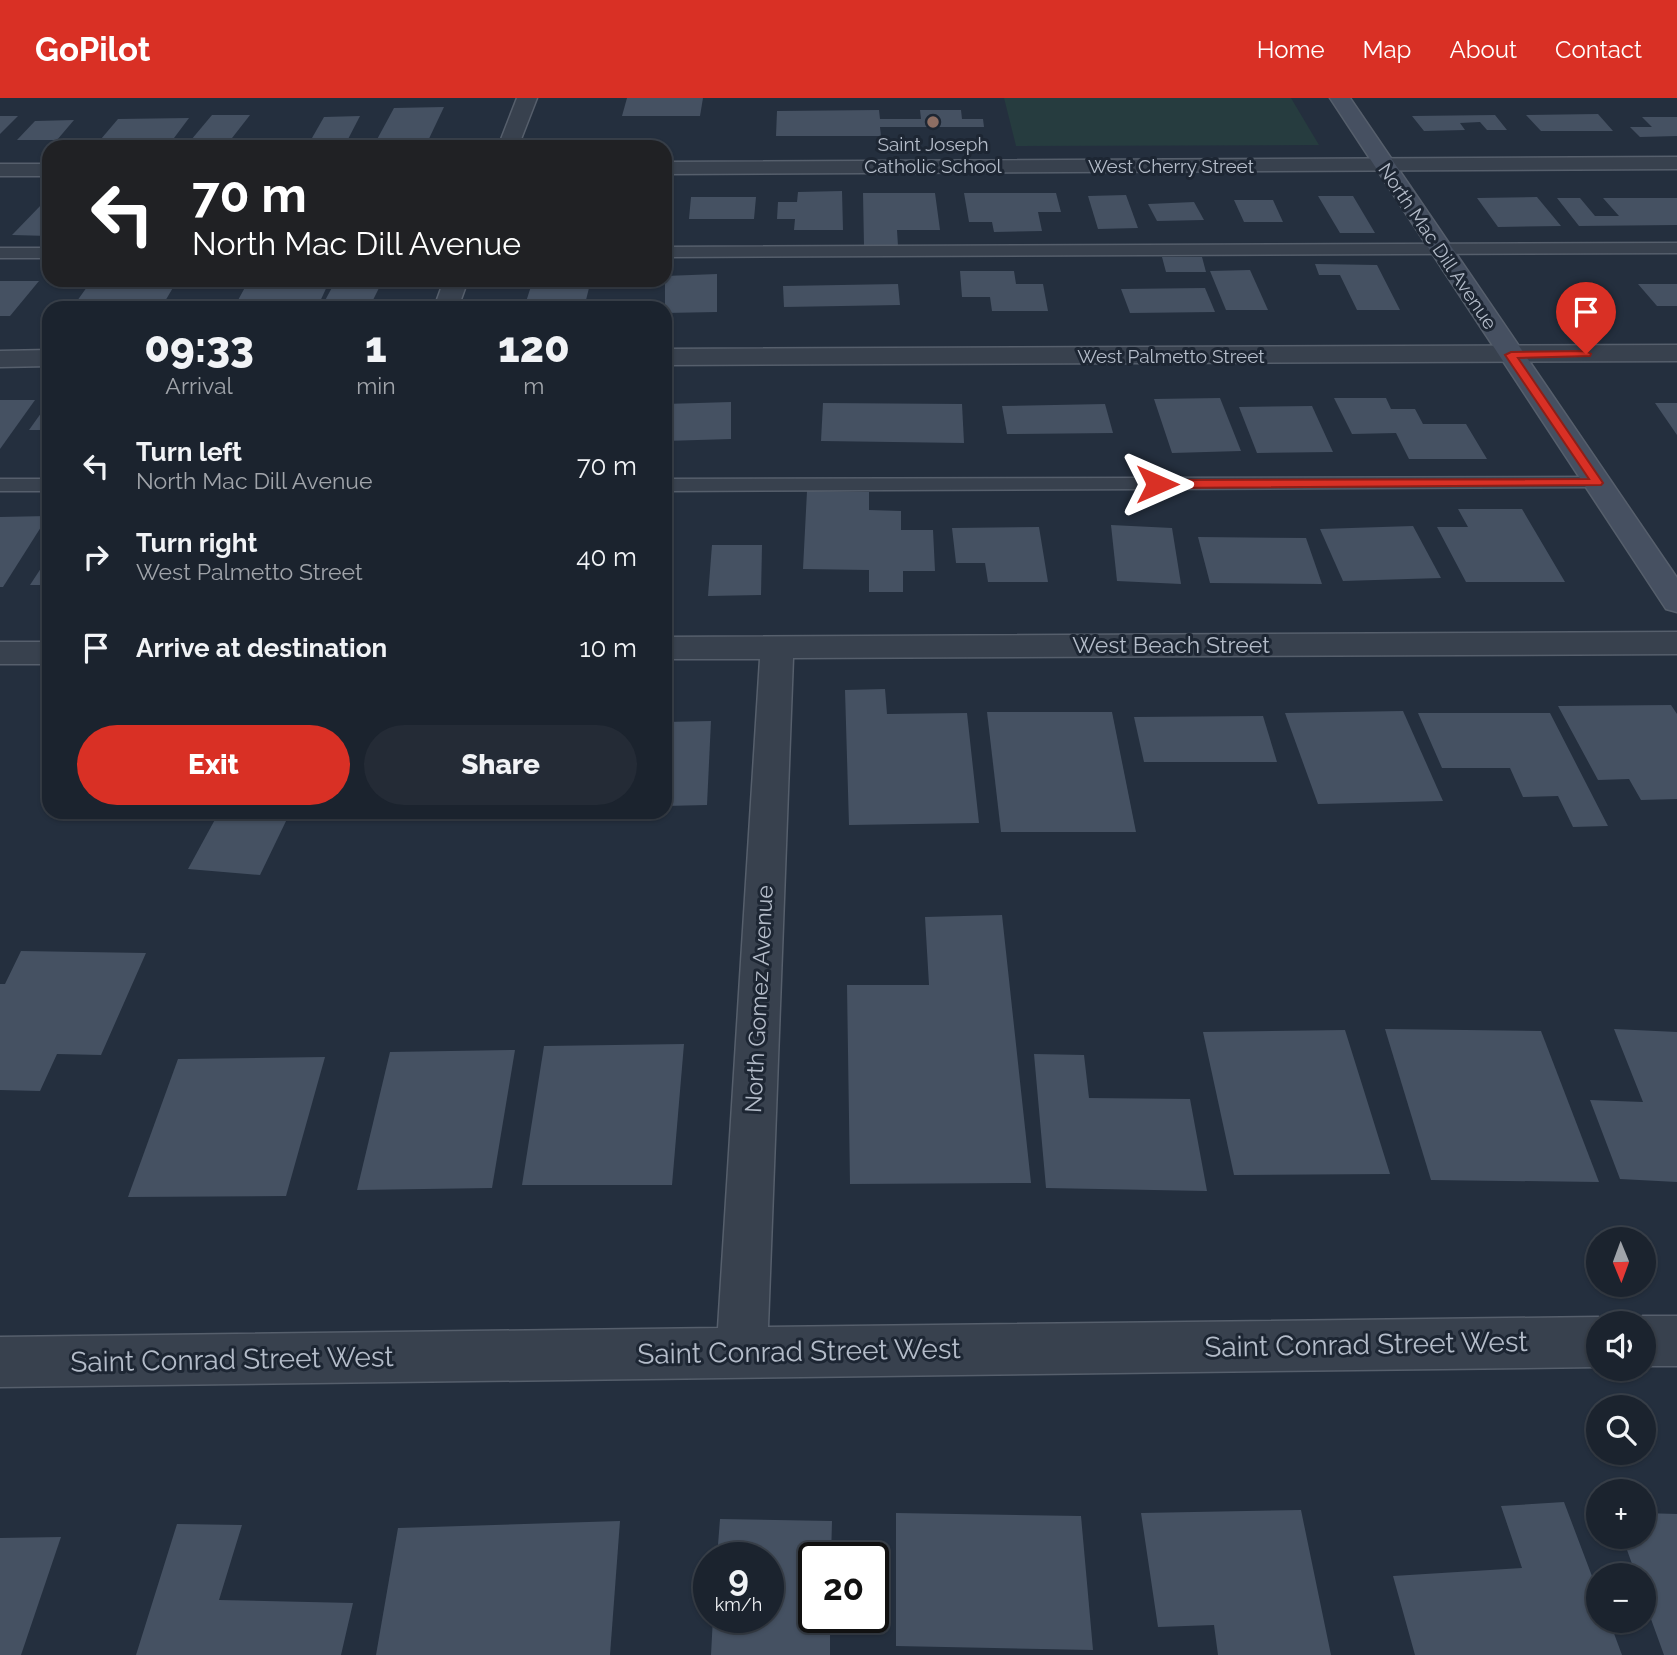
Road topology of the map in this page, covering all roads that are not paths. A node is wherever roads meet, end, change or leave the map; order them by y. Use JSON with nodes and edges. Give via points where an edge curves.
{"nodes":[{"id":1,"x":527,"y":98,"type":"edge"},
{"id":2,"x":1340,"y":98,"type":"edge"},
{"id":3,"x":511,"y":140,"type":"edge"},
{"id":4,"x":1677,"y":163,"type":"edge"},
{"id":5,"x":1383,"y":164,"type":"junction"},
{"id":6,"x":672,"y":168,"type":"edge"},
{"id":7,"x":0,"y":170,"type":"edge"},
{"id":8,"x":42,"y":170,"type":"edge"},
{"id":9,"x":1677,"y":248,"type":"edge"},
{"id":10,"x":1441,"y":250,"type":"junction"},
{"id":11,"x":672,"y":252,"type":"edge"},
{"id":12,"x":0,"y":253,"type":"edge"},
{"id":13,"x":42,"y":253,"type":"edge"},
{"id":14,"x":1677,"y":353,"type":"edge"},
{"id":15,"x":1511,"y":355,"type":"junction"},
{"id":16,"x":672,"y":357,"type":"edge"},
{"id":17,"x":42,"y":358,"type":"edge"},
{"id":18,"x":0,"y":359,"type":"edge"},
{"id":19,"x":1597,"y":483,"type":"junction"},
{"id":20,"x":0,"y":485,"type":"edge"},
{"id":21,"x":42,"y":485,"type":"edge"},
{"id":22,"x":672,"y":485,"type":"edge"},
{"id":23,"x":1677,"y":602,"type":"edge"},
{"id":24,"x":1677,"y":643,"type":"edge"},
{"id":25,"x":777,"y":647,"type":"junction"},
{"id":26,"x":672,"y":648,"type":"edge"},
{"id":27,"x":0,"y":653,"type":"edge"},
{"id":28,"x":42,"y":653,"type":"edge"},
{"id":29,"x":1656,"y":1341,"type":"edge"},
{"id":30,"x":1677,"y":1341,"type":"edge"},
{"id":31,"x":1586,"y":1342,"type":"edge"},
{"id":32,"x":742,"y":1351,"type":"junction"},
{"id":33,"x":0,"y":1362,"type":"edge"}],
"edges":[{"from":1,"to":3,"type":"street"},
{"from":2,"to":5,"type":"street","name":"North Mac Dill Avenue"},
{"from":4,"to":5,"type":"street","name":"West Cherry Street"},
{"from":5,"to":6,"type":"street","name":"West Cherry Street"},
{"from":5,"to":10,"type":"street","name":"North Mac Dill Avenue"},
{"from":7,"to":8,"type":"street"},
{"from":9,"to":10,"type":"lane"},
{"from":10,"to":11,"type":"lane"},
{"from":10,"to":15,"type":"street","name":"North Mac Dill Avenue"},
{"from":12,"to":13,"type":"lane"},
{"from":14,"to":15,"type":"street","name":"West Palmetto Street"},
{"from":15,"to":16,"type":"street","name":"West Palmetto Street"},
{"from":15,"to":19,"type":"street","name":"North Mac Dill Avenue"},
{"from":17,"to":18,"type":"street"},
{"from":19,"to":22,"type":"lane"},
{"from":19,"to":23,"type":"street","name":"North Mac Dill Avenue"},
{"from":20,"to":21,"type":"lane"},
{"from":24,"to":25,"type":"street","name":"West Beach Street"},
{"from":25,"to":26,"type":"street","name":"West Beach Street"},
{"from":25,"to":32,"type":"street","name":"North Gomez Avenue"},
{"from":27,"to":28,"type":"street"},
{"from":29,"to":30,"type":"street"},
{"from":31,"to":32,"type":"street","name":"Saint Conrad Street West"},
{"from":32,"to":33,"type":"street","name":"Saint Conrad Street West"}]}
